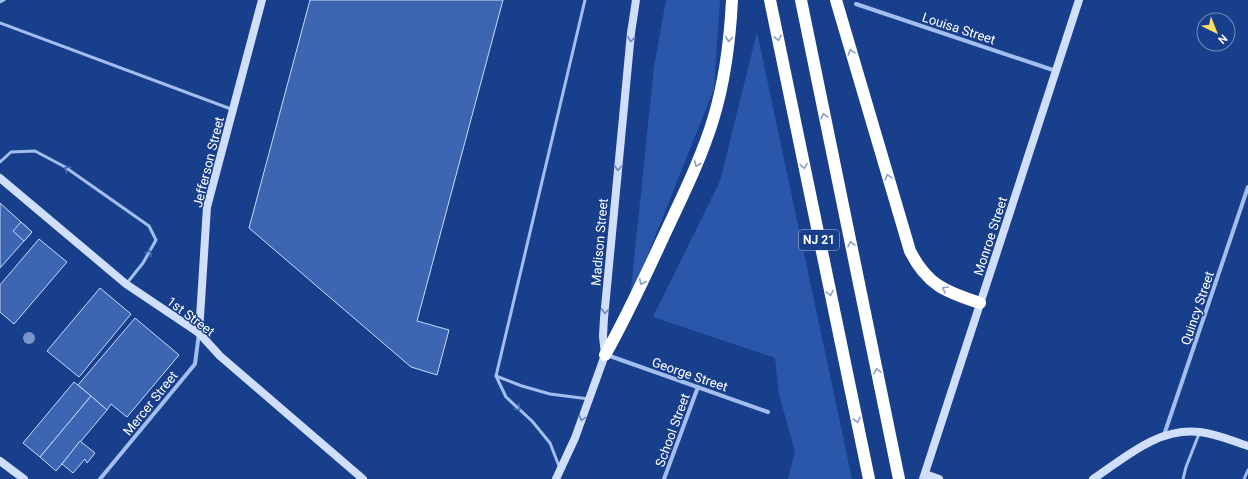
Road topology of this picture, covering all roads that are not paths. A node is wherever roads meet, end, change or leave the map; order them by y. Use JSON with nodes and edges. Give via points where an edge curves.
{"nodes":[{"id":1,"x":4,"y":0,"type":"edge"},
{"id":2,"x":262,"y":0,"type":"edge"},
{"id":3,"x":585,"y":0,"type":"edge"},
{"id":4,"x":636,"y":0,"type":"edge"},
{"id":5,"x":732,"y":0,"type":"edge"},
{"id":6,"x":770,"y":0,"type":"edge"},
{"id":7,"x":801,"y":0,"type":"edge"},
{"id":8,"x":836,"y":0,"type":"edge"},
{"id":9,"x":1079,"y":0,"type":"edge"},
{"id":10,"x":0,"y":2,"type":"edge"},
{"id":11,"x":856,"y":4,"type":"dead end"},
{"id":12,"x":0,"y":24,"type":"edge"},
{"id":13,"x":1057,"y":71,"type":"junction"},
{"id":14,"x":233,"y":110,"type":"junction"},
{"id":15,"x":0,"y":162,"type":"edge"},
{"id":16,"x":0,"y":178,"type":"edge"},
{"id":17,"x":1248,"y":187,"type":"edge"},
{"id":18,"x":126,"y":284,"type":"junction"},
{"id":19,"x":980,"y":304,"type":"junction"},
{"id":20,"x":198,"y":333,"type":"junction"},
{"id":21,"x":604,"y":354,"type":"junction"},
{"id":22,"x":496,"y":376,"type":"junction"},
{"id":23,"x":698,"y":387,"type":"junction"},
{"id":24,"x":589,"y":399,"type":"junction"},
{"id":25,"x":768,"y":412,"type":"dead end"},
{"id":26,"x":1200,"y":432,"type":"junction"},
{"id":27,"x":1164,"y":435,"type":"junction"},
{"id":28,"x":1248,"y":446,"type":"edge"},
{"id":29,"x":0,"y":461,"type":"edge"},
{"id":30,"x":561,"y":470,"type":"junction"},
{"id":31,"x":1248,"y":470,"type":"edge"},
{"id":32,"x":924,"y":477,"type":"edge"},
{"id":33,"x":24,"y":479,"type":"edge"},
{"id":34,"x":100,"y":479,"type":"edge"},
{"id":35,"x":363,"y":479,"type":"edge"},
{"id":36,"x":556,"y":479,"type":"edge"},
{"id":37,"x":664,"y":479,"type":"edge"},
{"id":38,"x":869,"y":479,"type":"edge"},
{"id":39,"x":899,"y":479,"type":"edge"},
{"id":40,"x":939,"y":479,"type":"edge"},
{"id":41,"x":1092,"y":479,"type":"edge"},
{"id":42,"x":1182,"y":479,"type":"edge"},
{"id":43,"x":1244,"y":479,"type":"edge"}],
"edges":[{"from":1,"to":10,"type":"lane"},
{"from":2,"to":14,"type":"street","name":"Jefferson Street"},
{"from":3,"to":22,"type":"lane"},
{"from":4,"to":21,"type":"street","name":"Madison Street","one_way":true,"via":[[604,318]]},
{"from":5,"to":21,"type":"highway","one_way":true,"via":[[722,86],[702,152],[623,322]]},
{"from":6,"to":38,"type":"highway","number":"NJ 21","one_way":true},
{"from":39,"to":7,"type":"highway","number":"NJ 21","one_way":true},
{"from":19,"to":8,"type":"highway","one_way":true,"via":[[958,296],[929,279],[910,251]]},
{"from":9,"to":13,"type":"street","name":"Monroe Street"},
{"from":11,"to":13,"type":"street","name":"Louisa Street"},
{"from":12,"to":14,"type":"lane"},
{"from":13,"to":19,"type":"street","name":"Monroe Street"},
{"from":14,"to":20,"type":"street","name":"Jefferson Street","via":[[207,207]]},
{"from":18,"to":15,"type":"lane","one_way":true,"via":[[143,263],[156,240],[149,226],[65,167],[34,151],[11,152]]},
{"from":16,"to":18,"type":"street","name":"1st Street"},
{"from":17,"to":27,"type":"street","name":"Quincy Street"},
{"from":18,"to":20,"type":"street","name":"1st Street"},
{"from":19,"to":32,"type":"street","name":"Monroe Street"},
{"from":20,"to":34,"type":"street","name":"Mercer Street","via":[[195,364]]},
{"from":20,"to":35,"type":"street","name":"1st Street","via":[[220,356]]},
{"from":21,"to":23,"type":"street","name":"George Street"},
{"from":21,"to":24,"type":"street","name":"Madison Street"},
{"from":22,"to":24,"type":"lane","via":[[550,394]]},
{"from":22,"to":30,"type":"lane","one_way":true,"via":[[506,397],[532,421],[550,443]]},
{"from":23,"to":25,"type":"street","name":"George Street"},
{"from":23,"to":37,"type":"street","name":"School Street"},
{"from":24,"to":30,"type":"street","name":"Madison Street","one_way":true},
{"from":26,"to":27,"type":"street"},
{"from":26,"to":28,"type":"street"},
{"from":26,"to":42,"type":"lane"},
{"from":27,"to":41,"type":"street","via":[[1148,442]]},
{"from":29,"to":33,"type":"street"},
{"from":30,"to":36,"type":"street","name":"Madison Street"},
{"from":31,"to":43,"type":"lane"},
{"from":32,"to":40,"type":"street"}]}
